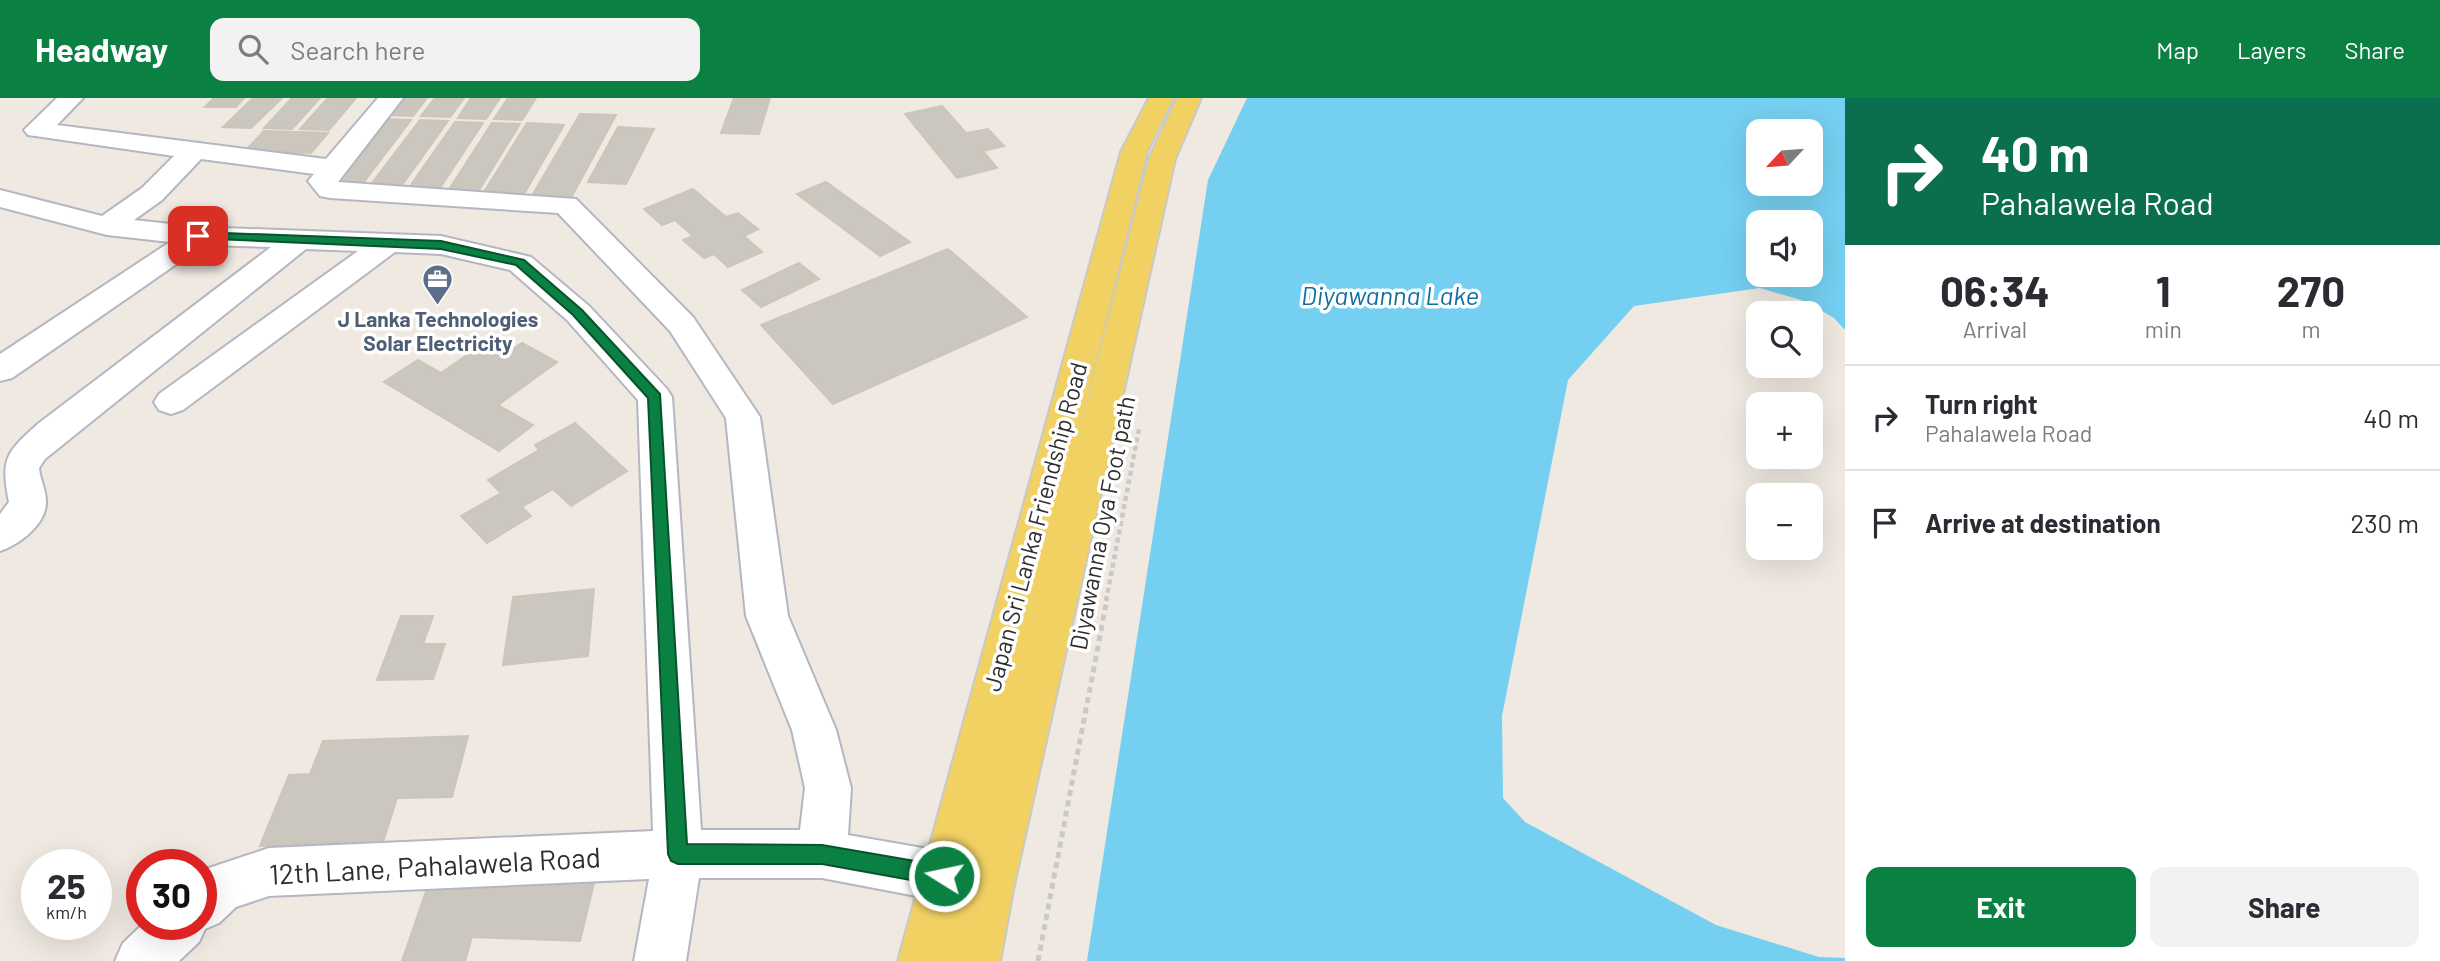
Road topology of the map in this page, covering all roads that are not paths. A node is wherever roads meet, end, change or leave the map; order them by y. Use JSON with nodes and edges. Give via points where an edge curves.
{"nodes":[{"id":1,"x":71,"y":98,"type":"edge"},
{"id":2,"x":391,"y":98,"type":"edge"},
{"id":3,"x":1161,"y":98,"type":"edge"},
{"id":4,"x":1189,"y":98,"type":"edge"},
{"id":5,"x":195,"y":150,"type":"junction"},
{"id":6,"x":333,"y":168,"type":"junction"},
{"id":7,"x":0,"y":198,"type":"edge"},
{"id":8,"x":107,"y":226,"type":"junction"},
{"id":9,"x":198,"y":236,"type":"junction"},
{"id":10,"x":299,"y":240,"type":"junction"},
{"id":11,"x":388,"y":243,"type":"junction"},
{"id":12,"x":0,"y":370,"type":"edge"},
{"id":13,"x":172,"y":402,"type":"dead end"},
{"id":14,"x":0,"y":536,"type":"edge"},
{"id":15,"x":678,"y":854,"type":"junction"},
{"id":16,"x":822,"y":854,"type":"junction"},
{"id":17,"x":966,"y":880,"type":"junction"},
{"id":18,"x":217,"y":891,"type":"edge"},
{"id":19,"x":164,"y":940,"type":"edge"},
{"id":20,"x":141,"y":961,"type":"edge"},
{"id":21,"x":660,"y":961,"type":"edge"},
{"id":22,"x":924,"y":961,"type":"edge"},
{"id":23,"x":974,"y":961,"type":"edge"}],
"edges":[{"from":1,"to":5,"type":"street","via":[[37,130]]},
{"from":2,"to":6,"type":"street"},
{"from":3,"to":17,"type":"main road","name":"Japan Sri Lanka Friendship Road","via":[[1134,152]]},
{"from":4,"to":17,"type":"main road","name":"Japan Sri Lanka Friendship Road","via":[[1162,159]]},
{"from":5,"to":6,"type":"street"},
{"from":5,"to":8,"type":"street","via":[[152,194]]},
{"from":6,"to":16,"type":"street","via":[[322,181],[330,190],[566,205],[681,324],[743,417],[767,616],[814,730],[828,788]]},
{"from":7,"to":8,"type":"street"},
{"from":8,"to":9,"type":"street"},
{"from":9,"to":10,"type":"street"},
{"from":9,"to":12,"type":"street"},
{"from":10,"to":11,"type":"street"},
{"from":10,"to":14,"type":"street","via":[[23,459],[19,471],[28,502],[20,518]]},
{"from":11,"to":13,"type":"street"},
{"from":11,"to":15,"type":"street","via":[[441,245],[520,262],[578,313],[655,397]]},
{"from":15,"to":16,"type":"street","name":"12th Lane, Pahalawela Road"},
{"from":15,"to":18,"type":"street","name":"12th Lane, Pahalawela Road","via":[[270,872]]},
{"from":15,"to":21,"type":"street"},
{"from":16,"to":17,"type":"street","name":"12th Lane, Pahalawela Road"},
{"from":17,"to":22,"type":"main road","name":"Japan Sri Lanka Friendship Road"},
{"from":17,"to":23,"type":"main road","name":"Japan Sri Lanka Friendship Road"},
{"from":19,"to":20,"type":"street"}]}
